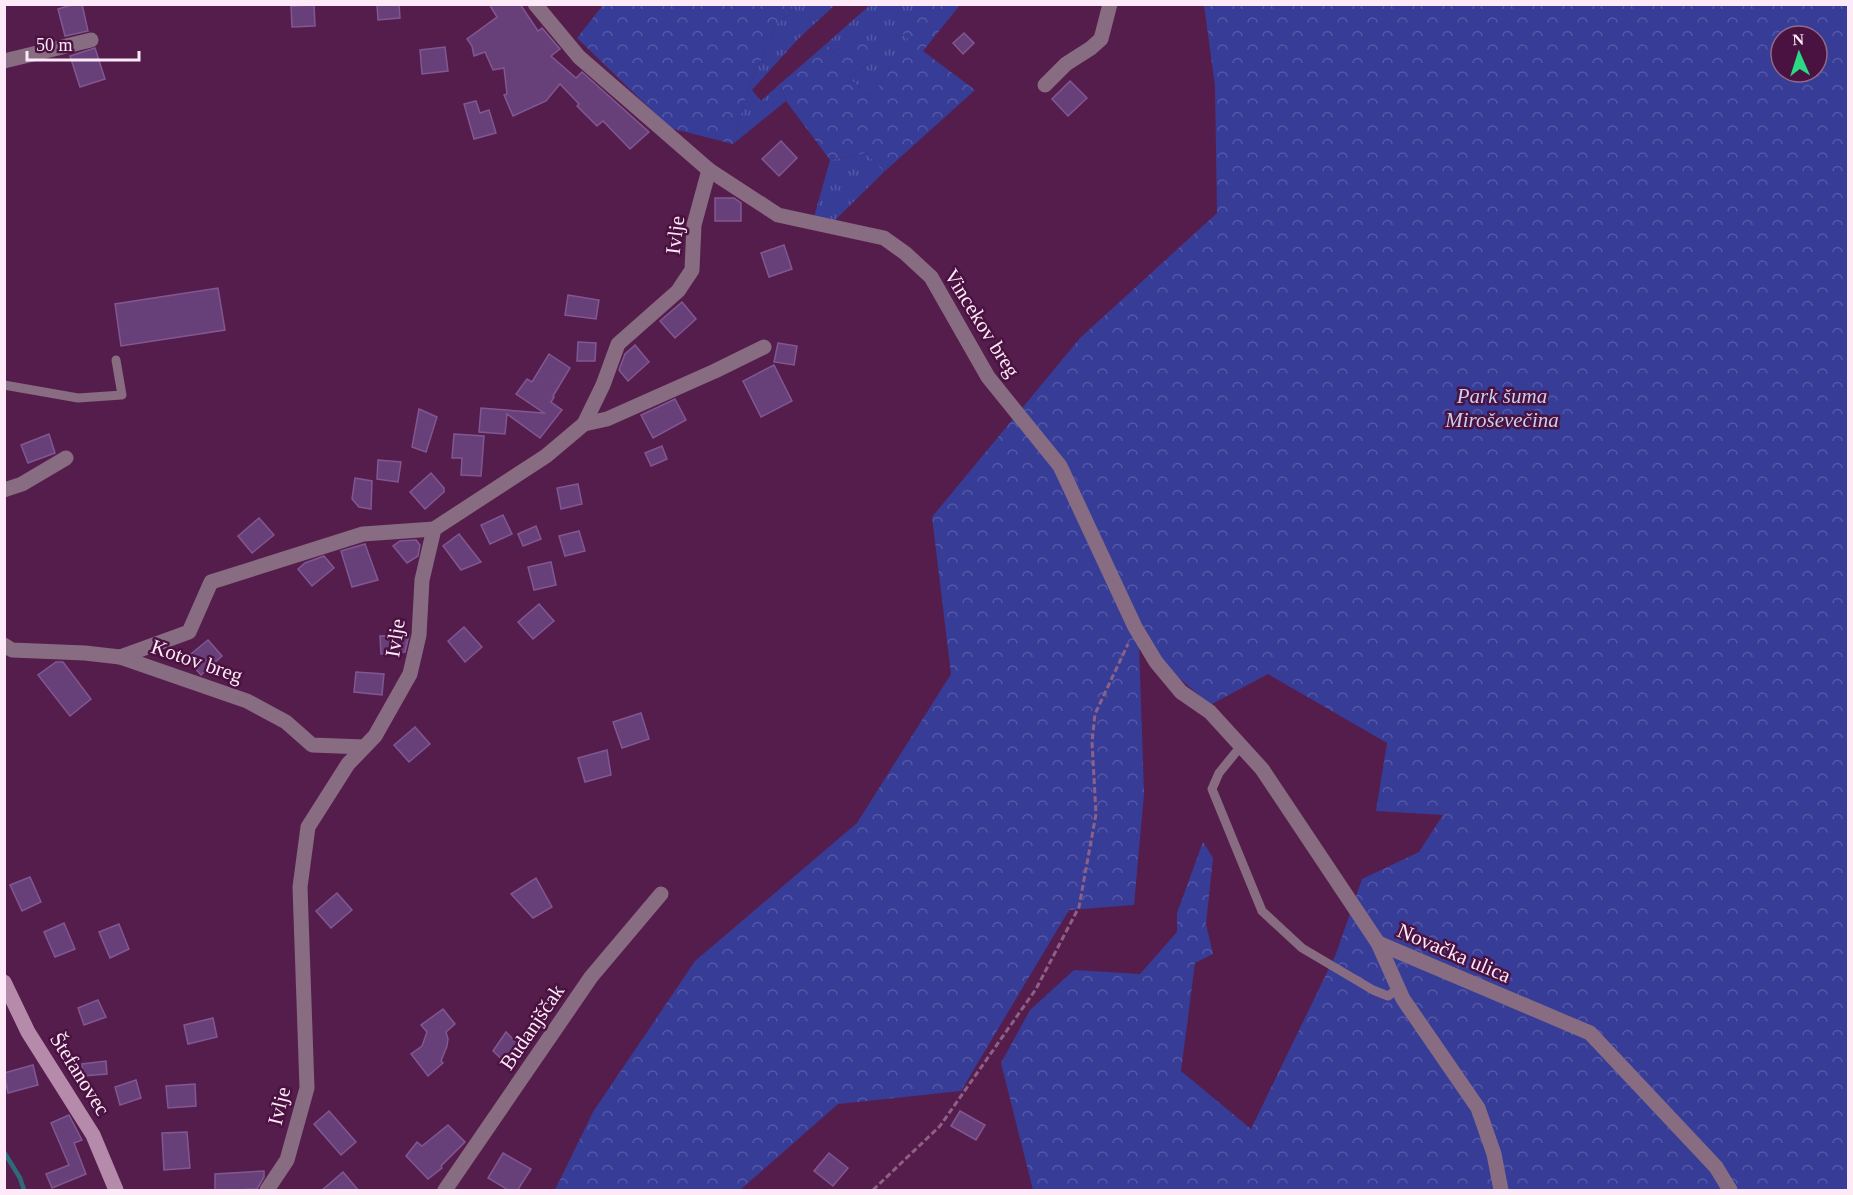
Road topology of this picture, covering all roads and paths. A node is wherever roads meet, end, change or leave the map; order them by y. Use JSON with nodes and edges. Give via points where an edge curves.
{"nodes":[{"id":1,"x":535,"y":4,"type":"edge"},
{"id":2,"x":1110,"y":4,"type":"edge"},
{"id":3,"x":91,"y":40,"type":"dead end"},
{"id":4,"x":4,"y":60,"type":"edge"},
{"id":5,"x":1045,"y":85,"type":"dead end"},
{"id":6,"x":710,"y":170,"type":"junction"},
{"id":7,"x":764,"y":347,"type":"dead end"},
{"id":8,"x":116,"y":360,"type":"dead end"},
{"id":9,"x":4,"y":385,"type":"edge"},
{"id":10,"x":584,"y":424,"type":"junction"},
{"id":11,"x":66,"y":458,"type":"dead end"},
{"id":12,"x":4,"y":490,"type":"edge"},
{"id":13,"x":434,"y":530,"type":"junction"},
{"id":14,"x":1135,"y":627,"type":"junction"},
{"id":15,"x":4,"y":645,"type":"edge"},
{"id":16,"x":120,"y":657,"type":"junction"},
{"id":17,"x":1241,"y":746,"type":"junction"},
{"id":18,"x":364,"y":747,"type":"junction"},
{"id":19,"x":662,"y":894,"type":"dead end"},
{"id":20,"x":1378,"y":943,"type":"junction"},
{"id":21,"x":4,"y":982,"type":"edge"},
{"id":22,"x":1398,"y":988,"type":"junction"},
{"id":23,"x":116,"y":1191,"type":"edge"},
{"id":24,"x":267,"y":1191,"type":"edge"},
{"id":25,"x":445,"y":1191,"type":"edge"},
{"id":26,"x":873,"y":1191,"type":"edge"},
{"id":27,"x":1501,"y":1191,"type":"edge"},
{"id":28,"x":1730,"y":1191,"type":"edge"}],
"edges":[{"from":1,"to":6,"type":"street","name":"Vincekov breg","via":[[579,57]]},
{"from":2,"to":5,"type":"street","via":[[1101,39]]},
{"from":3,"to":4,"type":"street"},
{"from":6,"to":10,"type":"street","name":"Ivlje","via":[[694,225],[692,270],[678,291],[618,344]]},
{"from":6,"to":14,"type":"street","name":"Vincekov breg","via":[[778,215],[884,238],[931,277],[988,377],[1060,466]]},
{"from":7,"to":10,"type":"street","via":[[607,419]]},
{"from":8,"to":9,"type":"lane","via":[[122,394],[78,398]]},
{"from":10,"to":13,"type":"street","name":"Ivlje","via":[[546,456]]},
{"from":11,"to":12,"type":"street"},
{"from":13,"to":16,"type":"street","via":[[363,534],[211,582],[189,632]]},
{"from":13,"to":18,"type":"street","name":"Ivlje","via":[[422,580],[420,635],[410,674],[375,736]]},
{"from":14,"to":17,"type":"street","name":"Novačka ulica","via":[[1156,662],[1181,692],[1210,712]]},
{"from":14,"to":26,"type":"path","via":[[1095,714],[1092,742],[1096,814],[1079,907],[1036,989],[940,1126]]},
{"from":15,"to":16,"type":"street","name":"Kotov breg","via":[[12,650]]},
{"from":16,"to":18,"type":"street","name":"Kotov breg","via":[[248,701],[286,722],[312,746]]},
{"from":17,"to":20,"type":"street","name":"Novačka ulica","via":[[1262,768]]},
{"from":17,"to":22,"type":"lane","via":[[1219,772],[1212,789],[1262,911],[1302,948],[1373,990],[1388,996]]},
{"from":18,"to":24,"type":"street","name":"Ivlje","via":[[348,764],[308,827],[300,887],[307,1088],[287,1160]]},
{"from":19,"to":25,"type":"street","name":"Budanjščak","via":[[591,977]]},
{"from":20,"to":22,"type":"street"},
{"from":20,"to":28,"type":"street","name":"Novačka ulica","via":[[1590,1033],[1716,1167]]},
{"from":21,"to":23,"type":"street","name":"Štefanovec","via":[[28,1032],[93,1135]]},
{"from":22,"to":27,"type":"street","via":[[1478,1108],[1494,1154]]}]}
